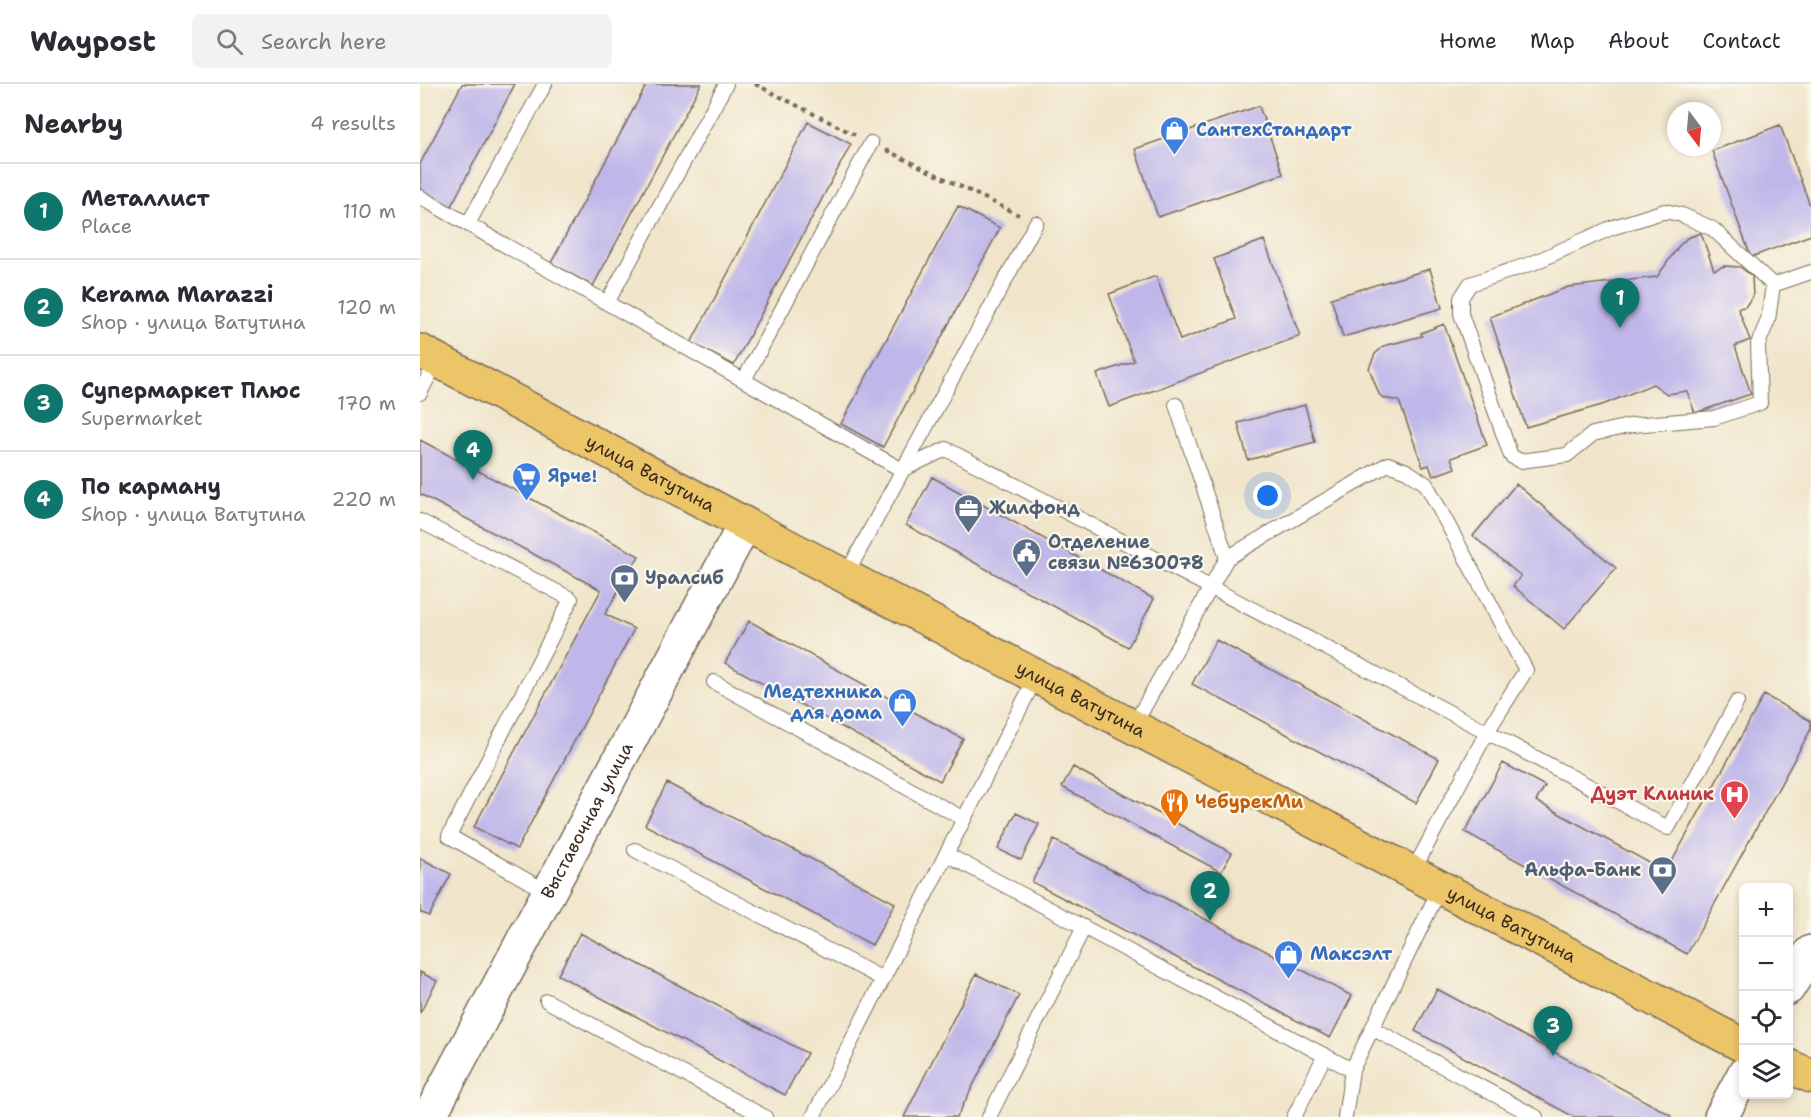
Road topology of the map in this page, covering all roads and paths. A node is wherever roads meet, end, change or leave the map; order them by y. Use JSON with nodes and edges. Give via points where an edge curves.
{"nodes":[{"id":1,"x":545,"y":84,"type":"edge"},
{"id":2,"x":726,"y":84,"type":"edge"},
{"id":3,"x":755,"y":84,"type":"edge"},
{"id":4,"x":871,"y":143,"type":"junction"},
{"id":5,"x":420,"y":197,"type":"edge"},
{"id":6,"x":468,"y":224,"type":"junction"},
{"id":7,"x":1036,"y":224,"type":"joint"},
{"id":8,"x":1811,"y":272,"type":"edge"},
{"id":9,"x":1773,"y":285,"type":"junction"},
{"id":10,"x":607,"y":303,"type":"junction"},
{"id":11,"x":428,"y":355,"type":"edge"},
{"id":12,"x":744,"y":380,"type":"junction"},
{"id":13,"x":420,"y":393,"type":"edge"},
{"id":14,"x":1176,"y":405,"type":"dead end"},
{"id":15,"x":902,"y":470,"type":"junction"},
{"id":16,"x":420,"y":521,"type":"edge"},
{"id":17,"x":745,"y":524,"type":"junction"},
{"id":18,"x":1227,"y":558,"type":"junction"},
{"id":19,"x":845,"y":577,"type":"junction"},
{"id":20,"x":1210,"y":588,"type":"junction"},
{"id":21,"x":1036,"y":676,"type":"junction"},
{"id":22,"x":714,"y":682,"type":"dead end"},
{"id":23,"x":1737,"y":702,"type":"dead end"},
{"id":24,"x":1133,"y":728,"type":"junction"},
{"id":25,"x":1487,"y":732,"type":"junction"},
{"id":26,"x":964,"y":819,"type":"junction"},
{"id":27,"x":635,"y":850,"type":"dead end"},
{"id":28,"x":946,"y":854,"type":"junction"},
{"id":29,"x":1426,"y":881,"type":"junction"},
{"id":30,"x":549,"y":892,"type":"junction"},
{"id":31,"x":1084,"y":927,"type":"junction"},
{"id":32,"x":1811,"y":952,"type":"edge"},
{"id":33,"x":883,"y":979,"type":"junction"},
{"id":34,"x":1793,"y":980,"type":"edge"},
{"id":35,"x":547,"y":1001,"type":"dead end"},
{"id":36,"x":1372,"y":1028,"type":"junction"},
{"id":37,"x":1741,"y":1045,"type":"edge"},
{"id":38,"x":1325,"y":1055,"type":"junction"},
{"id":39,"x":1793,"y":1068,"type":"edge"},
{"id":40,"x":1353,"y":1070,"type":"junction"},
{"id":41,"x":1811,"y":1076,"type":"edge"},
{"id":42,"x":1739,"y":1084,"type":"edge"},
{"id":43,"x":1350,"y":1115,"type":"edge"},
{"id":44,"x":1726,"y":1116,"type":"edge"},
{"id":45,"x":429,"y":1117,"type":"edge"},
{"id":46,"x":765,"y":1117,"type":"edge"},
{"id":47,"x":813,"y":1117,"type":"edge"},
{"id":48,"x":989,"y":1117,"type":"edge"},
{"id":49,"x":1294,"y":1117,"type":"edge"},
{"id":50,"x":1536,"y":1117,"type":"edge"}],
"edges":[{"from":1,"to":6,"type":"lane"},
{"from":2,"to":10,"type":"lane"},
{"from":3,"to":4,"type":"path"},
{"from":4,"to":7,"type":"path"},
{"from":4,"to":12,"type":"lane"},
{"from":5,"to":6,"type":"lane"},
{"from":6,"to":10,"type":"lane"},
{"from":7,"to":15,"type":"lane"},
{"from":8,"to":9,"type":"lane"},
{"from":9,"to":9,"type":"lane","via":[[1713,229],[1665,211],[1611,228],[1533,263],[1470,284],[1461,298],[1461,314],[1511,456],[1520,461],[1538,461],[1567,455],[1593,434],[1633,425],[1714,418],[1760,403],[1758,344],[1768,320]]},
{"from":10,"to":12,"type":"lane"},
{"from":11,"to":13,"type":"lane"},
{"from":11,"to":17,"type":"main road","name":"улица Ватутина"},
{"from":12,"to":15,"type":"lane"},
{"from":14,"to":18,"type":"lane"},
{"from":15,"to":19,"type":"lane"},
{"from":15,"to":20,"type":"lane","via":[[946,449]]},
{"from":16,"to":30,"type":"lane","via":[[570,599],[448,836]]},
{"from":17,"to":19,"type":"main road","name":"улица Ватутина"},
{"from":17,"to":30,"type":"street","name":"Выставочная улица"},
{"from":18,"to":20,"type":"lane"},
{"from":18,"to":25,"type":"lane","via":[[1388,464],[1407,471],[1426,484],[1526,670]]},
{"from":19,"to":21,"type":"main road","name":"улица Ватутина"},
{"from":20,"to":24,"type":"lane"},
{"from":20,"to":25,"type":"lane"},
{"from":21,"to":24,"type":"main road","name":"улица Ватутина"},
{"from":21,"to":26,"type":"lane"},
{"from":22,"to":26,"type":"lane"},
{"from":23,"to":25,"type":"lane","via":[[1668,828]]},
{"from":24,"to":29,"type":"main road","name":"улица Ватутина"},
{"from":25,"to":29,"type":"lane"},
{"from":26,"to":28,"type":"lane"},
{"from":27,"to":33,"type":"lane"},
{"from":28,"to":31,"type":"lane"},
{"from":28,"to":33,"type":"lane"},
{"from":29,"to":36,"type":"lane"},
{"from":29,"to":37,"type":"main road","name":"улица Ватутина"},
{"from":30,"to":45,"type":"street","name":"Выставочная улица"},
{"from":31,"to":38,"type":"lane"},
{"from":31,"to":48,"type":"lane"},
{"from":32,"to":34,"type":"street"},
{"from":33,"to":47,"type":"lane"},
{"from":35,"to":46,"type":"lane"},
{"from":36,"to":40,"type":"lane"},
{"from":36,"to":50,"type":"lane"},
{"from":38,"to":40,"type":"lane"},
{"from":38,"to":49,"type":"lane"},
{"from":39,"to":41,"type":"main road"},
{"from":40,"to":43,"type":"lane"},
{"from":42,"to":44,"type":"street"}]}
